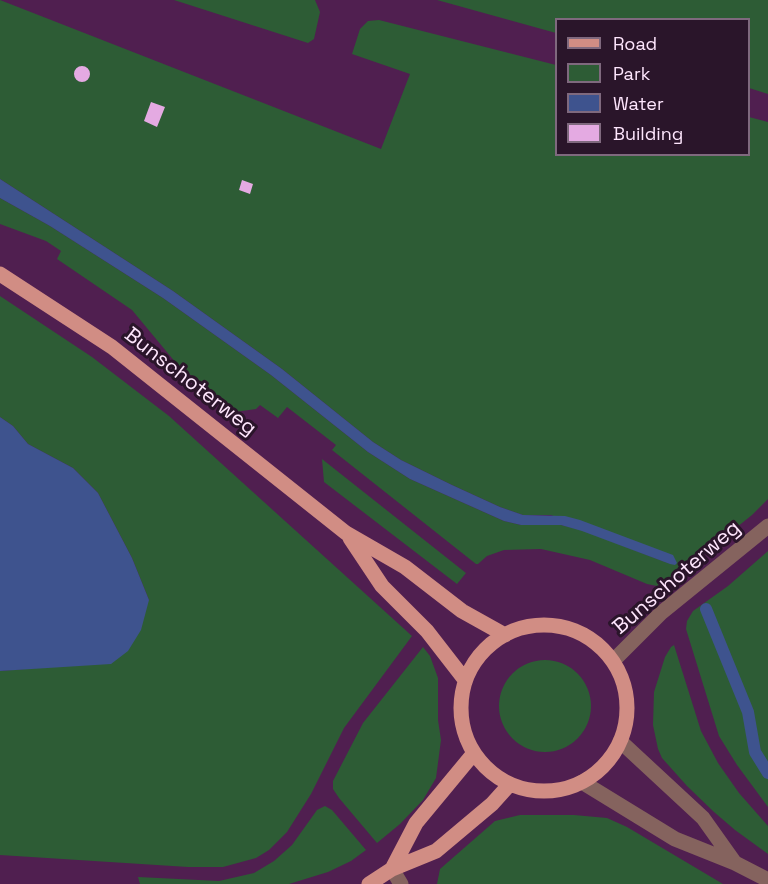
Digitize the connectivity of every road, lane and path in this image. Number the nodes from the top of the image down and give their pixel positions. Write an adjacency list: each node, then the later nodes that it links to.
1 (0, 274): 3 (main road, Bunschoterweg)
2 (768, 526): 5 (street, Bunschoterweg)
3 (346, 533): 4 (main road, Bunschoterweg); 6 (main road, Bunschoterweg)
4 (505, 635): 5 (main road); 6 (main road)
5 (613, 661): 7 (main road)
6 (465, 680): 8 (main road)
7 (620, 741): 9 (main road); 11 (street)
8 (474, 753): 10 (main road); 12 (main road)
9 (582, 782): 10 (main road); 11 (street)
10 (510, 784): 12 (main road)
11 (735, 863): 13 (street)
12 (392, 869): 14 (main road); 15 (street)
13 (768, 880)
14 (369, 884)
15 (400, 884)

